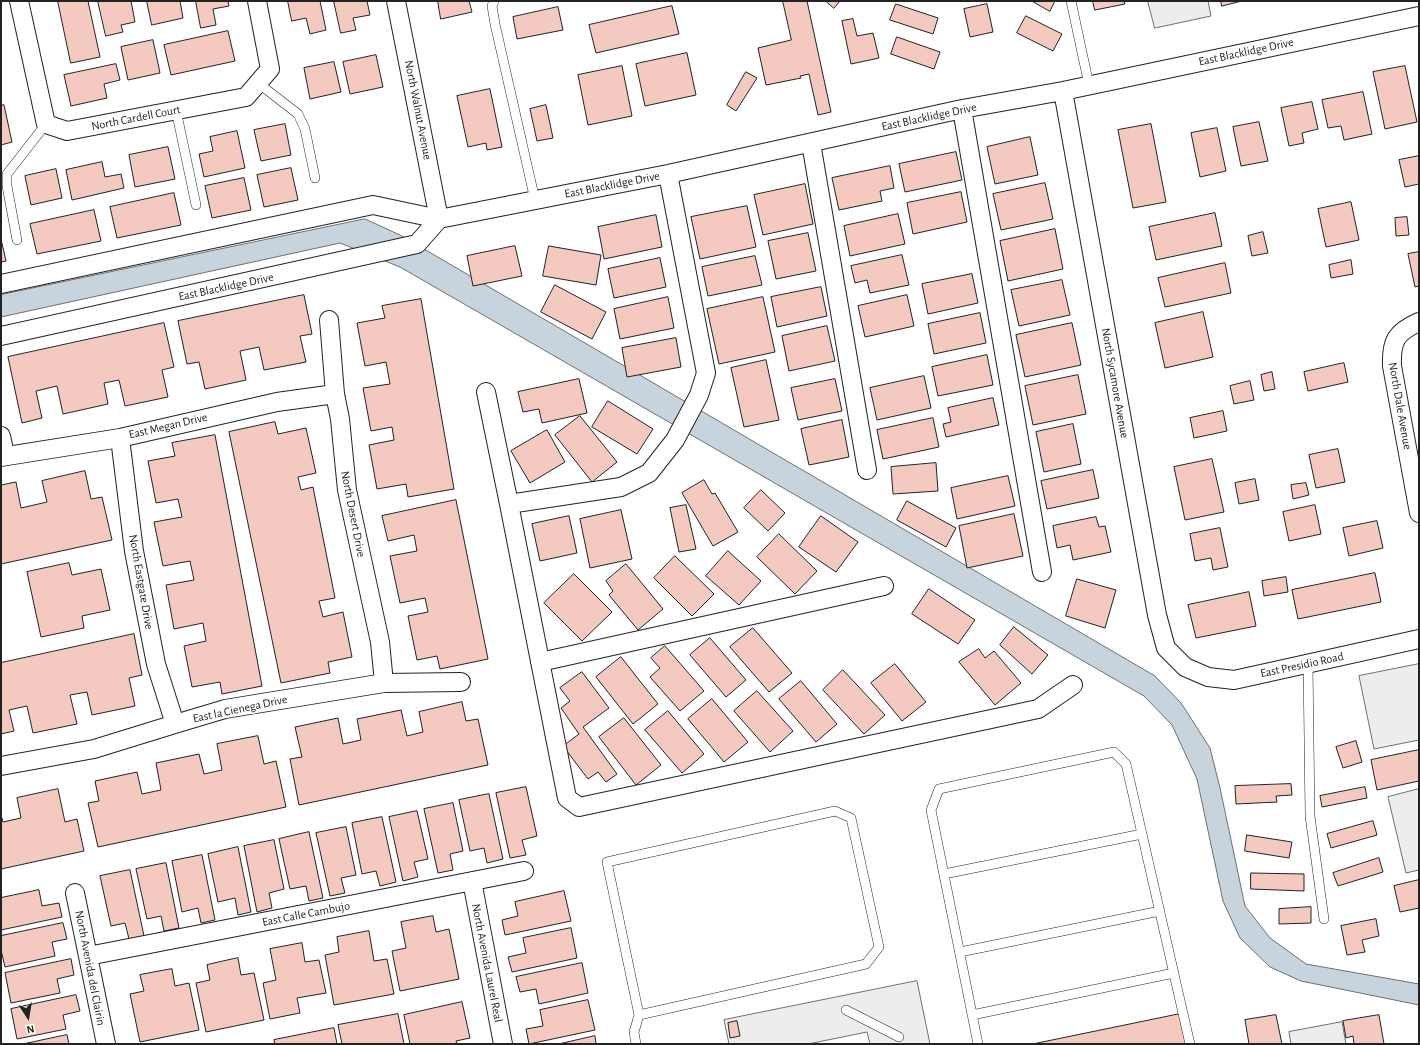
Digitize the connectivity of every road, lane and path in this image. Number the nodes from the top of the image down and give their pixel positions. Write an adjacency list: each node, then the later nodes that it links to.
1 (19, 1): 12 (street)
2 (257, 1): 7 (street, North Cardell Court)
3 (396, 1): 18 (street, North Walnut Avenue)
4 (494, 1): 16 (lane)
5 (1071, 1): 8 (lane)
6 (1419, 16): 8 (street, East Blacklidge Drive)
7 (258, 83): 11 (street, North Cardell Court); 15 (lane)
8 (1089, 85): 9 (street, East Blacklidge Drive)
9 (1063, 91): 10 (street, East Blacklidge Drive); 37 (street, North Sycamore Avenue)
10 (962, 109): 13 (street, East Blacklidge Drive); 32 (street)
11 (176, 110): 12 (street, North Cardell Court); 17 (lane)
12 (46, 124): 19 (lane)
13 (811, 144): 14 (street, East Blacklidge Drive); 29 (street)
14 (668, 174): 16 (street, East Blacklidge Drive); 30 (street)
15 (315, 178)
16 (535, 200): 18 (street, East Blacklidge Drive)
17 (196, 205)
18 (439, 219): 20 (street, East Blacklidge Drive); 23 (street, East Blacklidge Drive)
19 (17, 240)
20 (1, 284)
21 (329, 320): 25 (street, North Desert Drive)
22 (1413, 325): 31 (street, North Dale Avenue)
23 (1, 336)
24 (486, 392): 30 (street)
25 (335, 394): 27 (street, East Megan Drive); 39 (street, North Desert Drive)
26 (1, 436): 28 (street)
27 (120, 438): 28 (street, East Megan Drive); 41 (street, North Eastgate Drive)
28 (3, 456)
29 (867, 470)
30 (509, 504): 35 (street)
31 (1419, 513)
32 (1042, 572)
33 (884, 586): 35 (street)
34 (1419, 639): 36 (street, East Presidio Road)
35 (540, 662): 40 (street)
36 (1308, 664): 37 (street, East Presidio Road); 49 (lane)
37 (1185, 666)
38 (461, 682): 39 (street, East la Cienega Drive)
39 (384, 683): 41 (street, East la Cienega Drive)
40 (1073, 685)
41 (175, 724): 42 (street, East la Cienega Drive)
42 (1, 766)
43 (1142, 834): 45 (lane); 45 (lane); 48 (lane)
44 (524, 871): 46 (street, East Calle Cambujo)
45 (944, 874): 50 (lane)
46 (472, 881): 51 (street, East Calle Cambujo); 58 (street, North Avenida Laurel Real)
47 (75, 893): 51 (street, North Avenida del Clairin)
48 (1160, 911): 50 (lane); 52 (lane)
49 (1324, 919)
50 (960, 952): 55 (lane)
51 (88, 956): 57 (street, North Avenida del Clairin)
52 (1174, 973): 55 (lane); 61 (lane)
53 (846, 1010): 56 (lane)
54 (640, 1015): 54 (lane); 59 (lane)
55 (972, 1015): 60 (lane)
56 (900, 1037)
57 (106, 1044)
58 (503, 1044)
59 (636, 1044)
60 (978, 1044)
61 (1190, 1044)

